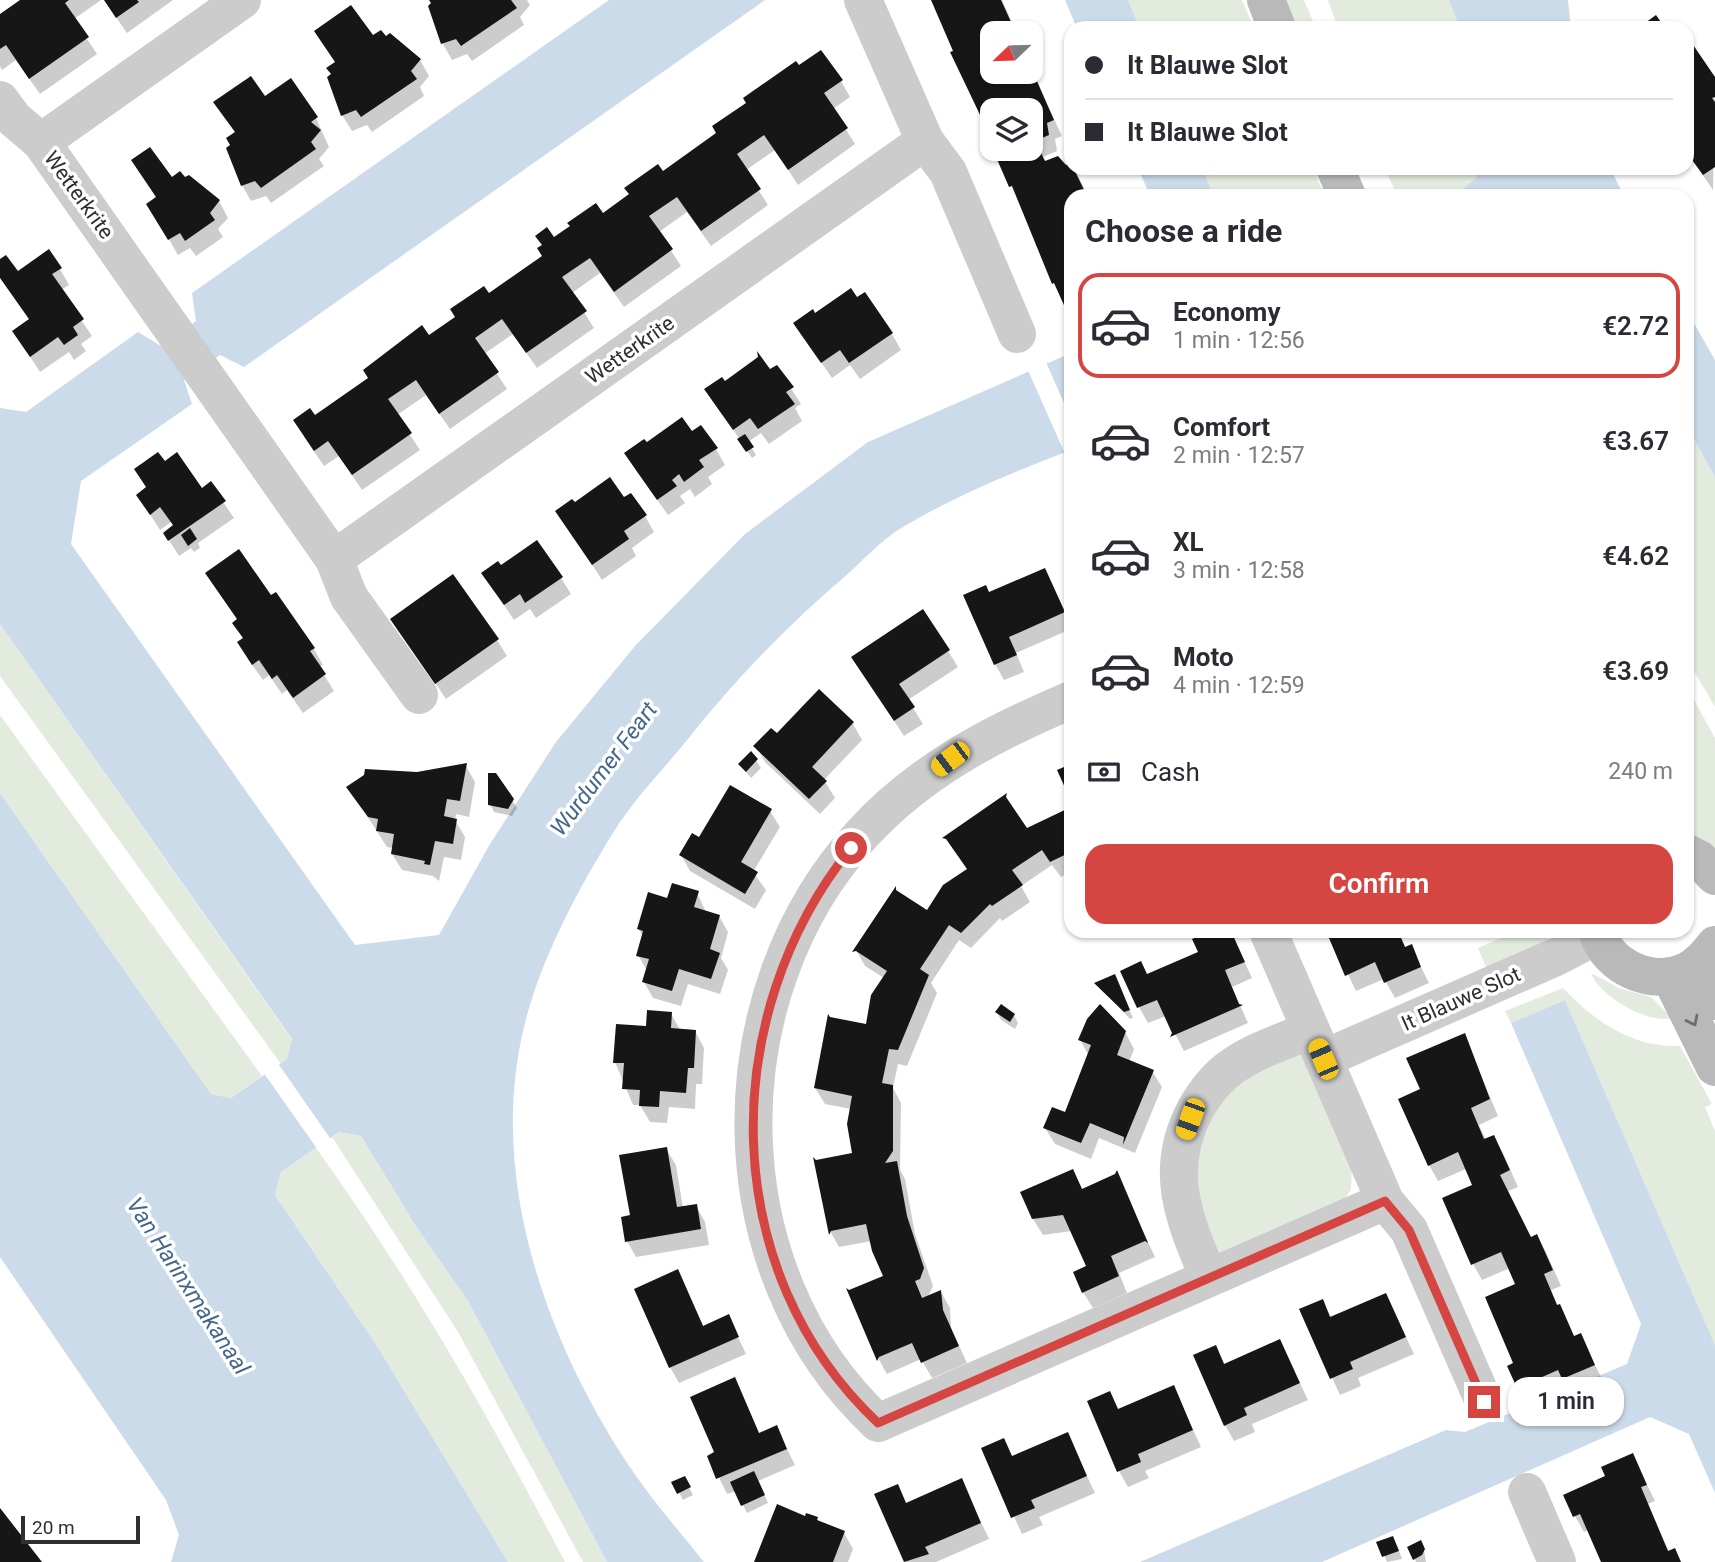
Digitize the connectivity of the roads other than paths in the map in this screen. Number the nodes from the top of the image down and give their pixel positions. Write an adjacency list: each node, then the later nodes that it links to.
1 (242, 0): 5 (street, Wetterkrite)
2 (863, 0): 4 (street)
3 (0, 100): 5 (street, Wetterkrite)
4 (925, 141): 6 (street); 7 (street, Wetterkrite)
5 (41, 142): 7 (street, Wetterkrite)
6 (1017, 334)
7 (334, 559): 8 (street, Wetterkrite)
8 (419, 695)
9 (1064, 703): 20 (street)
10 (1694, 856): 11 (street)
11 (1715, 876)
12 (1271, 938): 17 (street)
13 (1589, 938): 17 (street, It Blauwe Slot)
14 (1600, 938): 15 (street)
15 (1695, 961): 16 (street); 18 (street, one-way to 18)
16 (1715, 1001)
17 (1317, 1044): 19 (street); 20 (street, It Blauwe Slot)
18 (1715, 1067)
19 (1385, 1201): 20 (street); 21 (street)
20 (1209, 1278)
21 (1484, 1402)
22 (1527, 1492): 23 (street)
23 (1557, 1562)

